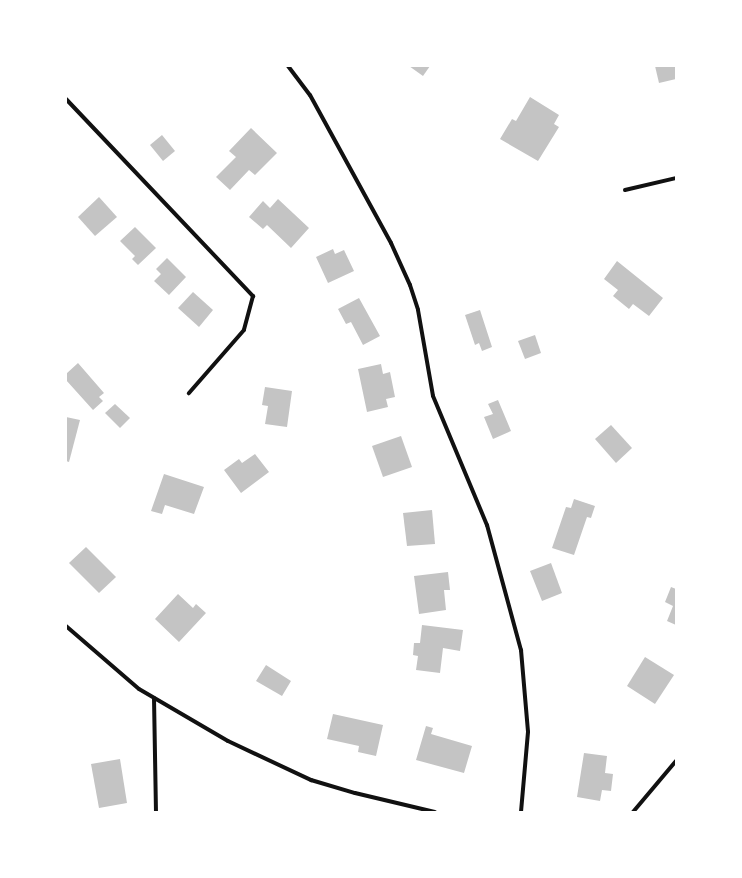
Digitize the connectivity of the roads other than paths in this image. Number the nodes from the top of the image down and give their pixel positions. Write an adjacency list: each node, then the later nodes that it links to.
1 (288, 66): 12 (street)
2 (66, 99): 5 (street)
3 (676, 178): 4 (street)
4 (625, 190)
5 (189, 393)
6 (66, 626): 7 (street)
7 (154, 698): 9 (street); 10 (street)
8 (676, 761): 13 (street)
9 (416, 810): 11 (street)
10 (156, 812)
11 (435, 812)
12 (521, 812)
13 (633, 812)

